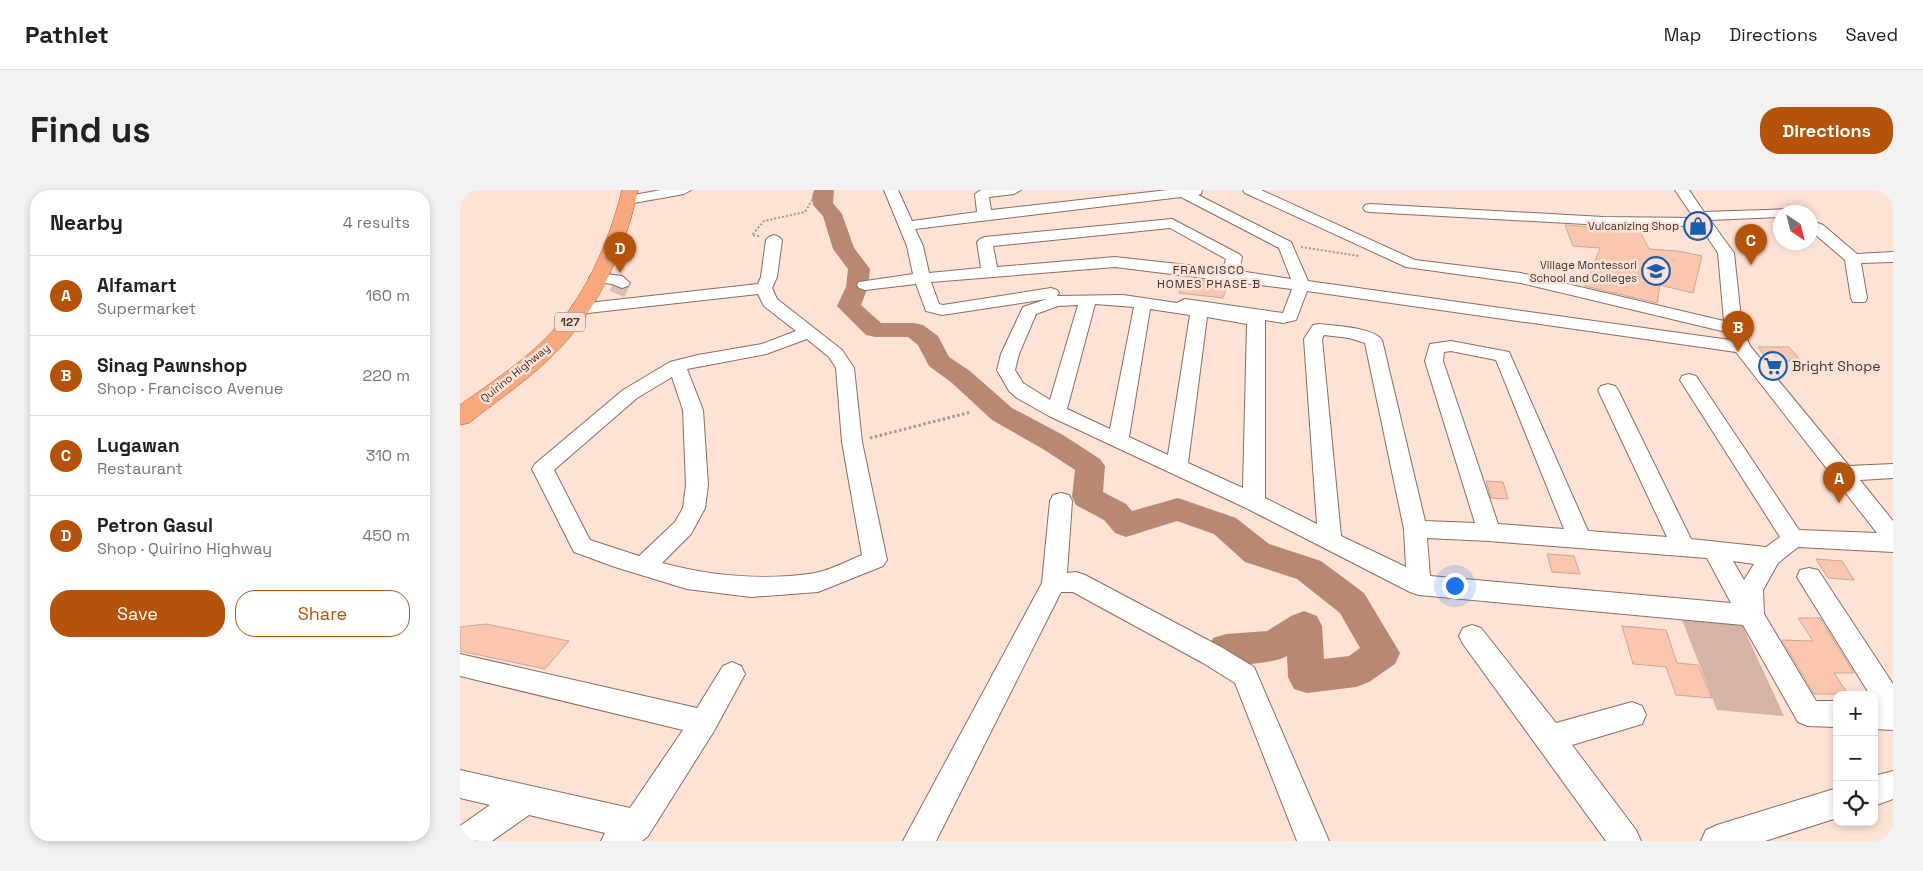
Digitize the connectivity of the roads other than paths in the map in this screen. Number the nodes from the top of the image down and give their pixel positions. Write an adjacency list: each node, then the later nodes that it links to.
1 (678, 190): 8 (street)
2 (891, 190): 13 (street)
3 (1014, 190): 11 (street)
4 (1204, 190): 7 (street)
5 (1250, 190): 31 (street)
6 (1682, 190): 12 (street)
7 (1182, 192): 11 (street); 23 (street)
8 (629, 195): 20 (main road, Quirino Highway / 127)
9 (1370, 208): 12 (street)
10 (1773, 213): 12 (street)
11 (985, 215): 13 (street)
12 (1702, 219): 31 (street)
13 (908, 226): 21 (street)
14 (1818, 228): 17 (street)
15 (774, 240): 24 (street)
16 (1893, 257): 17 (street)
17 (1853, 259): 26 (street)
18 (990, 272): 19 (street); 19 (street); 21 (street)
19 (1230, 276): 23 (street)
20 (597, 278): 25 (street); 29 (main road, Quirino Highway / 127)
21 (922, 278): 22 (street); 23 (street)
22 (865, 285)
23 (1301, 285): 33 (street)
24 (764, 288): 25 (street); 32 (street)
25 (616, 294): 29 (street)
26 (1859, 298)
27 (1088, 300): 28 (street); 37 (street); 37 (street)
28 (1143, 303): 30 (street); 39 (street)
29 (579, 308): 38 (main road, Quirino Highway / 127)
30 (1199, 311): 40 (street); 44 (street)
31 (1733, 328): 33 (street)
32 (810, 332): 34 (street); 55 (street)
33 (1742, 347): 42 (street)
34 (677, 366): 55 (street); 55 (street)
35 (1689, 380): 49 (street)
36 (1608, 390): 52 (street)
37 (1056, 412): 39 (street)
38 (460, 417)
39 (1118, 441): 40 (street)
40 (1177, 468): 44 (street)
41 (1893, 471): 42 (street)
42 (1845, 474): 48 (street)
43 (1061, 501): 57 (street)
44 (1254, 502): 50 (street)
45 (1415, 529): 46 (street); 50 (street); 58 (street)
46 (1489, 532): 47 (street); 47 (street)
47 (1579, 538): 52 (street)
48 (1893, 538)
49 (1793, 539): 51 (street); 54 (street)
50 (1330, 540): 58 (street)
51 (1893, 543)
52 (1683, 547): 53 (street)
53 (1714, 550): 54 (street); 59 (street)
54 (1770, 557): 59 (street)
55 (643, 566)
56 (1809, 577): 63 (street)
57 (1054, 583): 77 (street); 78 (street)
58 (1418, 584): 59 (street)
59 (1751, 615): 64 (street)
60 (1472, 636): 69 (street)
61 (460, 665): 68 (street)
62 (732, 674): 68 (street)
63 (1893, 707)
64 (1833, 714)
65 (1632, 715): 69 (street)
66 (1878, 716): 67 (street)
67 (1893, 717)
68 (704, 722): 75 (street)
69 (1550, 738): 79 (street)
70 (460, 784): 73 (street)
71 (1893, 785): 72 (street)
72 (1878, 790)
73 (524, 800): 75 (street); 76 (street)
74 (1833, 804): 80 (street)
75 (627, 833)
76 (465, 841)
77 (919, 841)
78 (1313, 841)
79 (1625, 841)
80 (1717, 841)

